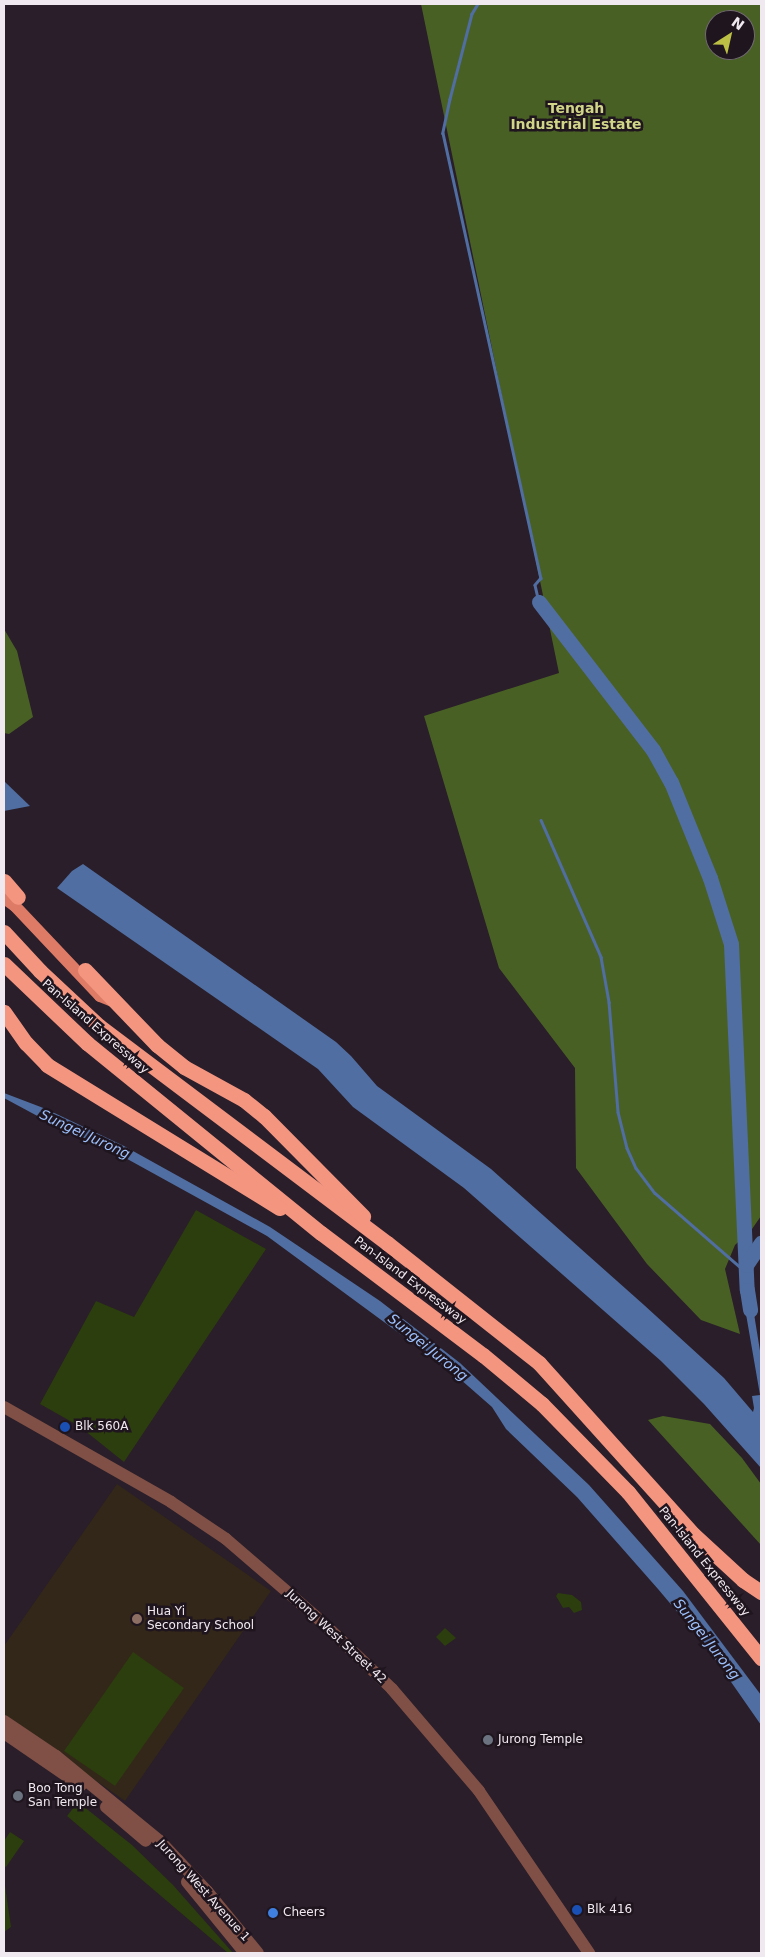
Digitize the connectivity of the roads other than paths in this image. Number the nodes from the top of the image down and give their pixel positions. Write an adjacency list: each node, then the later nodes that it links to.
1 (4, 881): 3 (highway)
2 (4, 886): 3 (main road)
3 (11, 897): 6 (main road); 7 (main road)
4 (4, 932): 10 (highway, Pan-Island Expressway)
5 (4, 964): 9 (highway, Pan-Island Expressway)
6 (85, 970): 7 (highway)
7 (115, 1002): 10 (highway)
8 (4, 1012): 9 (highway)
9 (322, 1233): 13 (highway, Pan-Island Expressway)
10 (387, 1243): 12 (highway, Pan-Island Expressway)
11 (4, 1407): 18 (street, Jurong West Street 42)
12 (761, 1592)
13 (761, 1658)
14 (4, 1721): 17 (street, Jurong West Avenue 1)
15 (4, 1733): 16 (street, Jurong West Avenue 1)
16 (245, 1953)
17 (258, 1953)
18 (589, 1953)

